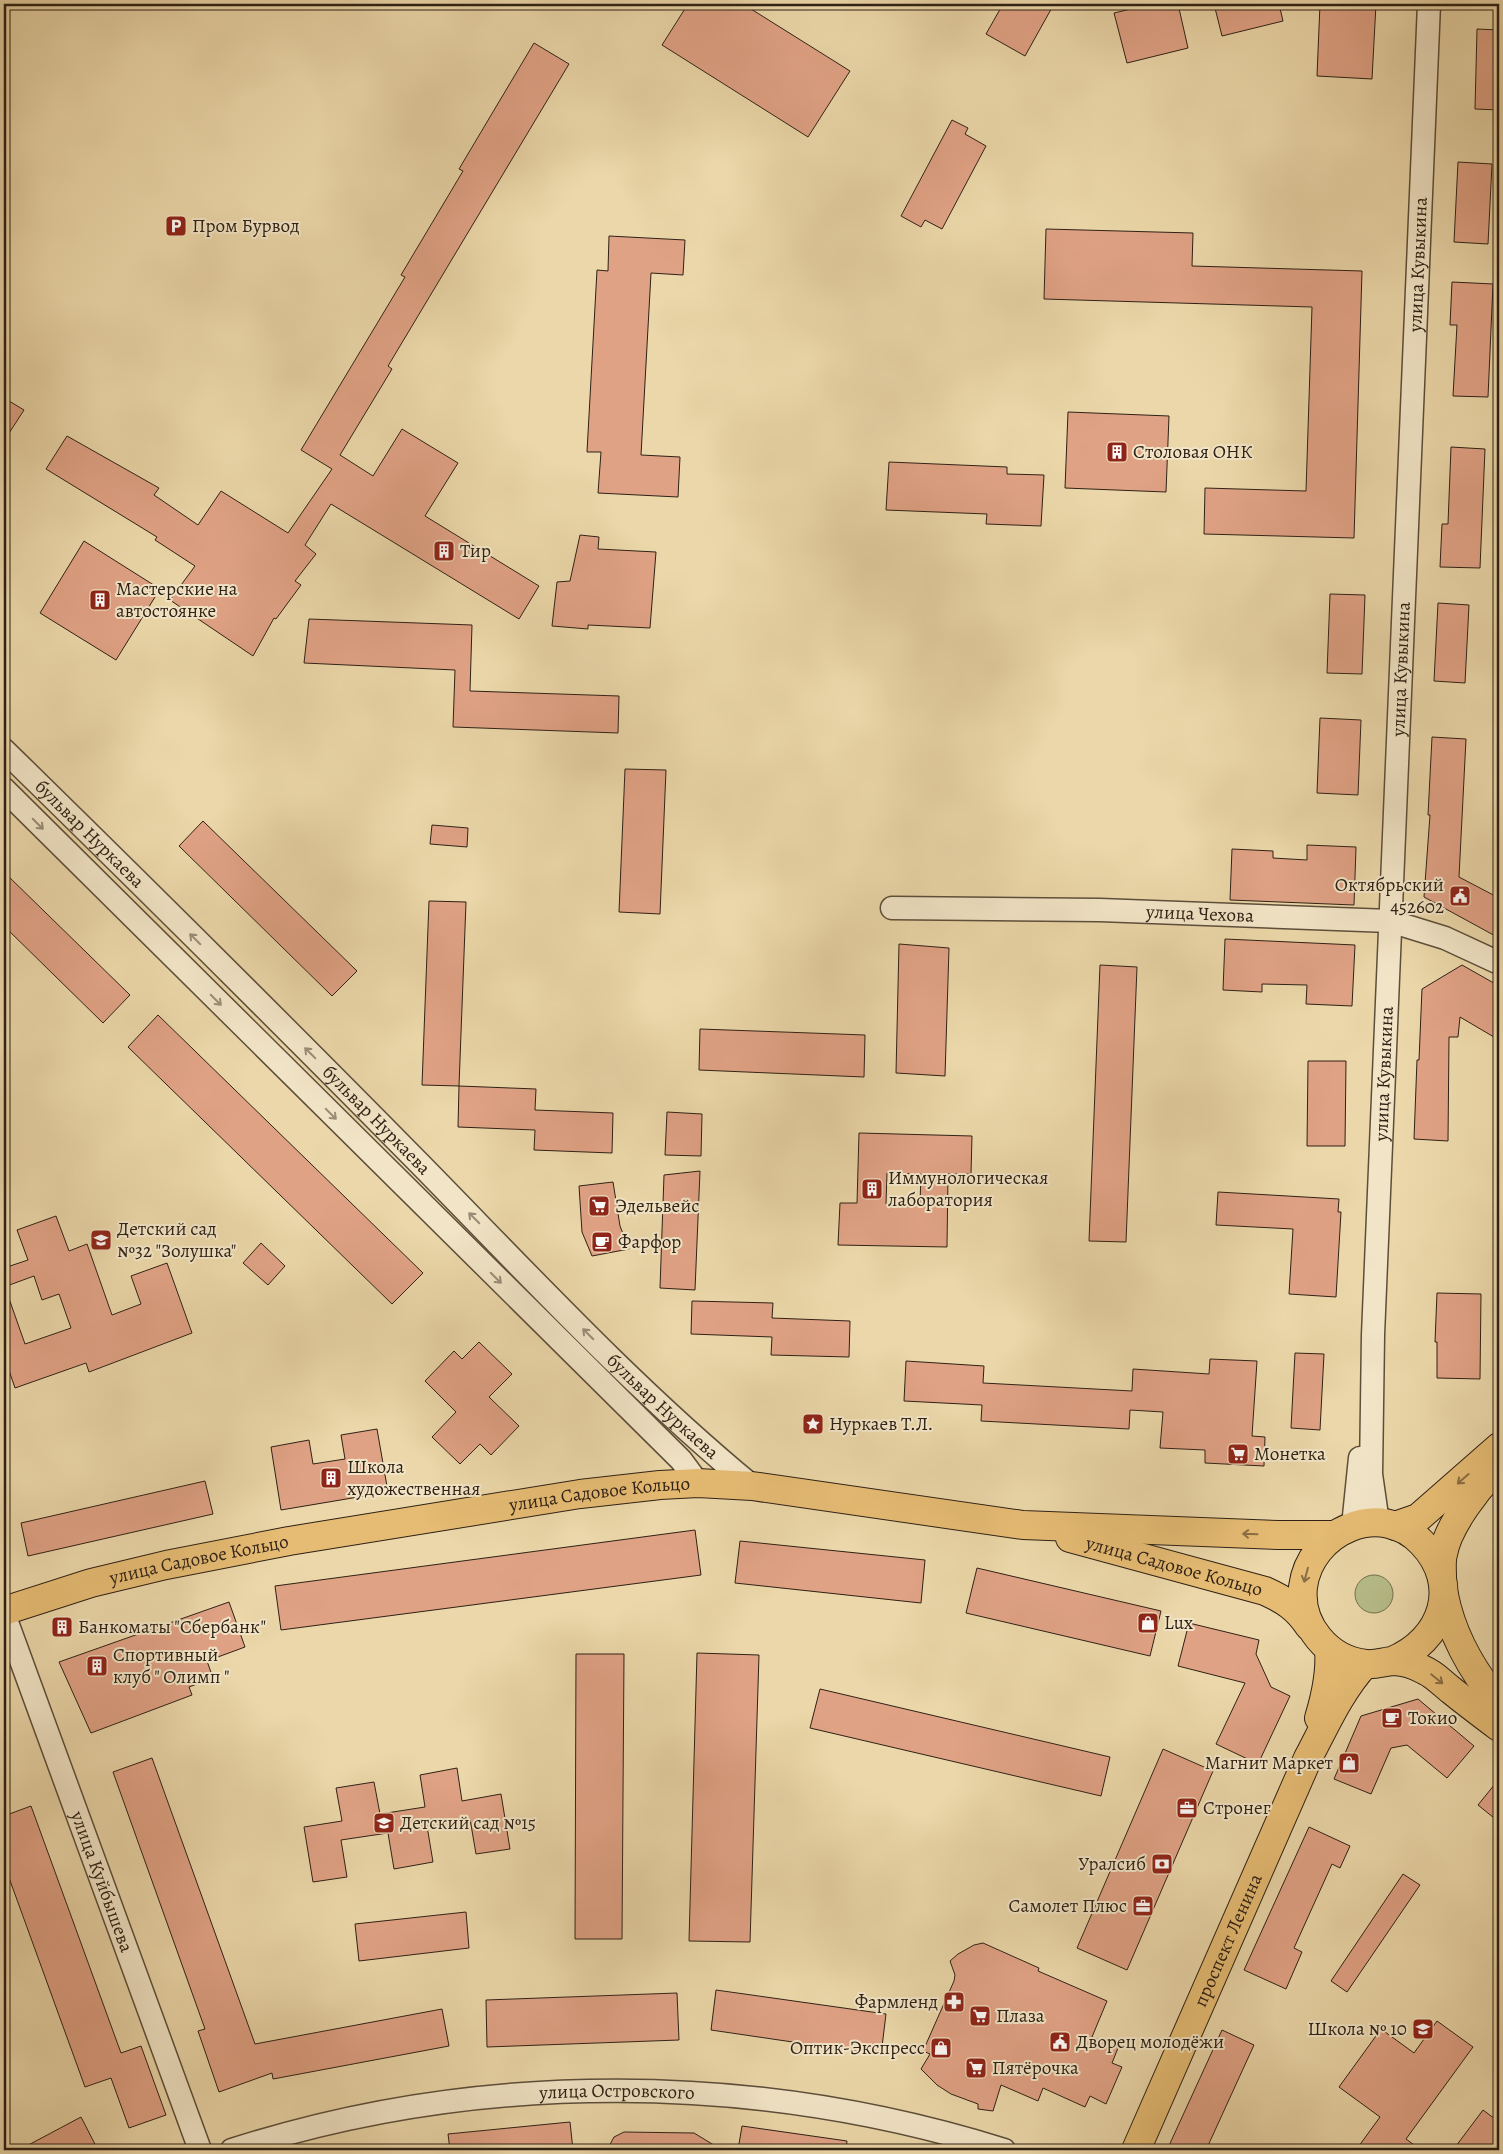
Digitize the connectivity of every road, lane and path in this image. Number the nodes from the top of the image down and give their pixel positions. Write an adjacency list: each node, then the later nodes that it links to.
1 (1429, 4): 5 (street, улица Кувыкина)
2 (4, 750): 10 (street, бульвар Нуркаева, one-way to 2)
3 (4, 789): 9 (street, бульвар Нуркаева, one-way to 9)
4 (892, 908): 5 (street, улица Чехова)
5 (1390, 921): 6 (street, улица Чехова); 12 (street, улица Кувыкина)
6 (1499, 963)
7 (1499, 1447): 12 (main road, one-way to 12)
8 (1499, 1466): 13 (main road)
9 (698, 1483): 10 (main road, улица Садовое Кольцо); 14 (main road, улица Садовое Кольцо)
10 (752, 1486): 11 (main road, улица Садовое Кольцо)
11 (1023, 1525): 12 (main road, улица Садовое Кольцо, one-way to 11); 15 (main road, улица Садовое Кольцо)
12 (1365, 1527): 13 (main road); 15 (main road, one-way to 15)
13 (1443, 1585): 17 (main road); 19 (main road)
14 (4, 1612): 22 (street, улица Куйбышева)
15 (1311, 1628): 16 (main road)
16 (1329, 1649): 18 (main road); 21 (main road, проспект Ленина)
17 (1392, 1661): 18 (main road); 20 (main road, one-way to 20)
18 (1366, 1664): 21 (main road, проспект Ленина)
19 (1499, 1703)
20 (1499, 1728)
21 (1308, 1758): 25 (main road, проспект Ленина)
22 (200, 2150)
23 (232, 2150): 24 (street, улица Островского)
24 (1004, 2150)
25 (1136, 2150)

